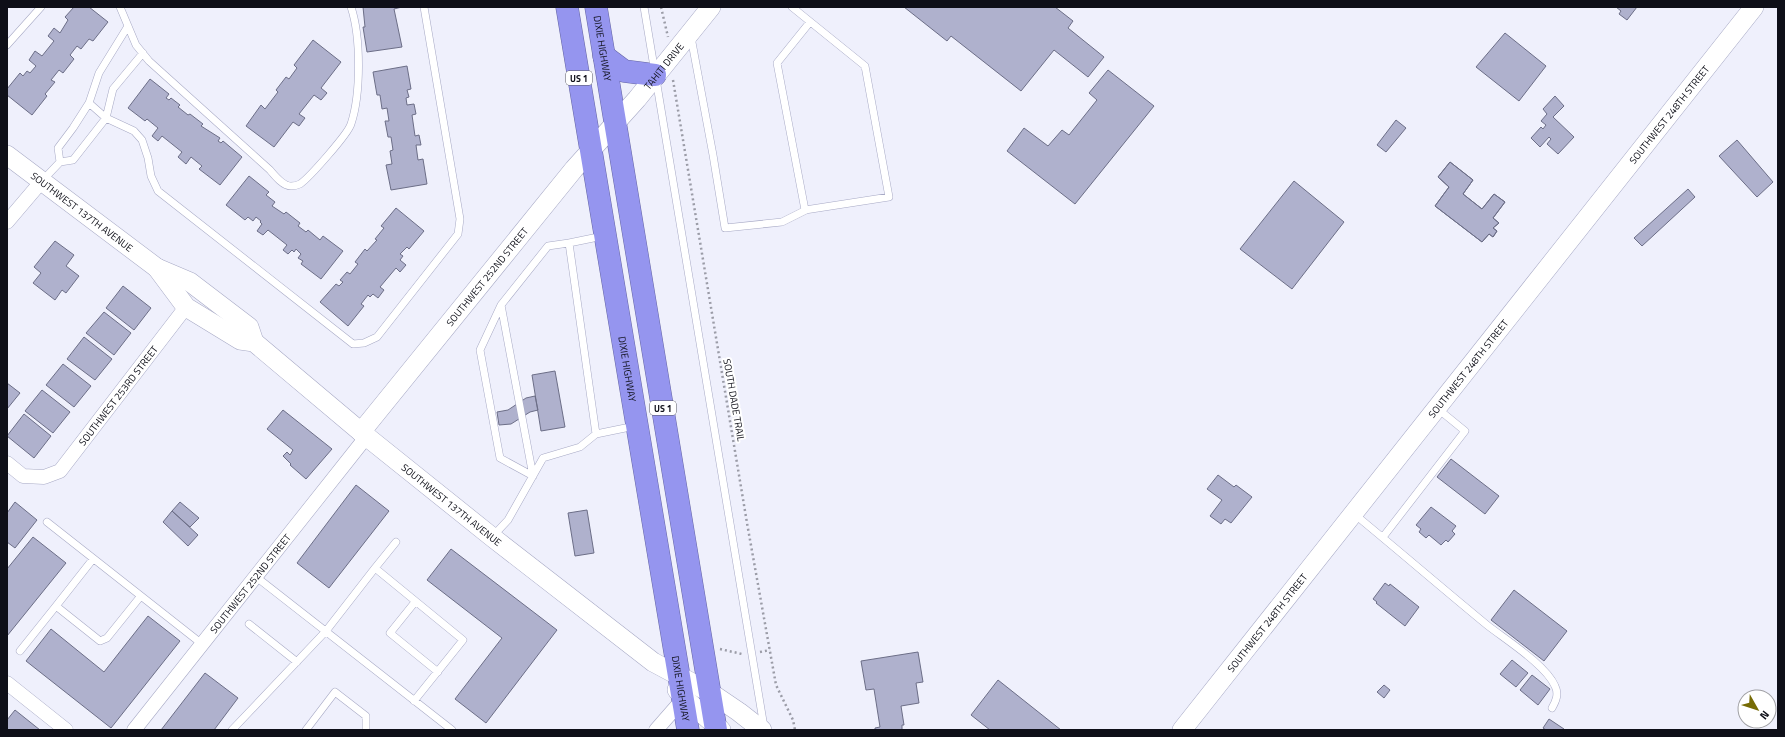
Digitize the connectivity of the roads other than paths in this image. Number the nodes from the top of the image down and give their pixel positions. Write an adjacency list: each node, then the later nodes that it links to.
1 (41, 7): 14 (lane)
2 (120, 7): 12 (lane)
3 (351, 7): 15 (lane)
4 (424, 7): 19 (lane)
5 (567, 7): 21 (highway, DIXIE HIGHWAY / US 1)
6 (596, 7): 16 (highway, DIXIE HIGHWAY / US 1)
7 (644, 7): 17 (lane)
8 (711, 7): 13 (street, TAHITI DRIVE)
9 (792, 7): 11 (lane)
10 (1754, 7): 33 (street, SOUTHWEST 248TH STREET)
11 (810, 22): 25 (lane); 25 (lane)
12 (128, 26): 15 (lane); 18 (lane)
13 (690, 33): 17 (street, TAHITI DRIVE); 25 (lane)
14 (7, 45)
15 (143, 53): 19 (lane)
16 (604, 56): 17 (highway); 20 (highway, DIXIE HIGHWAY / US 1)
17 (664, 75): 20 (street, TAHITI DRIVE); 73 (lane)
18 (89, 103): 19 (lane); 23 (lane)
19 (106, 118): 23 (lane)
20 (615, 123): 21 (street, SOUTHWEST 252ND STREET); 47 (highway, DIXIE HIGHWAY / US 1)
21 (591, 149): 27 (highway, DIXIE HIGHWAY / US 1); 35 (street, SOUTHWEST 252ND STREET)
22 (7, 155): 24 (street, SOUTHWEST 137TH AVENUE)
23 (60, 162): 24 (lane)
24 (42, 182): 26 (street); 29 (street, SOUTHWEST 137TH AVENUE)
25 (806, 210)
26 (7, 222)
27 (605, 236): 28 (lane); 34 (highway, DIXIE HIGHWAY / US 1)
28 (569, 243): 30 (lane); 36 (lane)
29 (157, 268): 31 (street, SOUTHWEST 137TH AVENUE); 32 (street, SOUTHWEST 137TH AVENUE)
30 (501, 305): 38 (lane); 38 (lane)
31 (186, 307): 32 (street, SOUTHWEST 137TH AVENUE); 37 (street, SOUTHWEST 253RD STREET)
32 (254, 342): 35 (street, SOUTHWEST 137TH AVENUE)
33 (1436, 408): 39 (street, SOUTHWEST 248TH STREET); 42 (lane)
34 (637, 425): 36 (lane); 47 (highway); 58 (highway, DIXIE HIGHWAY / US 1)
35 (364, 434): 41 (street, SOUTHWEST 137TH AVENUE); 46 (street, SOUTHWEST 252ND STREET)
36 (596, 434): 38 (lane)
37 (7, 463)
38 (533, 476): 41 (lane)
39 (1353, 513): 42 (lane); 74 (street, SOUTHWEST 248TH STREET)
40 (48, 522): 44 (lane)
41 (492, 537): 56 (street, SOUTHWEST 137TH AVENUE)
42 (1383, 537): 63 (lane)
43 (396, 542): 45 (lane)
44 (93, 559): 48 (lane); 50 (lane)
45 (375, 568): 49 (lane); 52 (lane)
46 (255, 576): 52 (lane); 53 (street, SOUTHWEST 252ND STREET)
47 (695, 594): 60 (highway, DIXIE HIGHWAY / US 1)
48 (140, 597): 50 (lane); 53 (lane)
49 (415, 602): 57 (lane); 57 (lane)
50 (56, 606): 54 (lane)
51 (249, 624): 55 (lane)
52 (326, 631): 55 (lane); 62 (lane)
53 (202, 644): 66 (street, SOUTHWEST 252ND STREET)
54 (20, 651)
55 (297, 662): 67 (lane)
56 (653, 662): 58 (street, SOUTHWEST 137TH AVENUE); 61 (street, SOUTHWEST 137TH AVENUE)
57 (438, 672): 62 (lane)
58 (678, 674): 60 (street, SOUTHWEST 137TH AVENUE); 61 (highway, DIXIE HIGHWAY / US 1)
59 (8, 685): 65 (street)
60 (710, 693): 64 (highway, DIXIE HIGHWAY / US 1); 73 (street, SOUTHWEST 137TH AVENUE)
61 (684, 698): 64 (street, SOUTHWEST 137TH AVENUE); 71 (street); 72 (highway, DIXIE HIGHWAY / US 1)
62 (414, 701): 70 (lane)
63 (1552, 708)
64 (718, 729)
65 (66, 730)
66 (134, 730)
67 (232, 730)
68 (306, 730): 69 (lane)
69 (366, 730)
70 (452, 730)
71 (656, 730)
72 (688, 730)
73 (764, 730)
74 (1182, 730)

